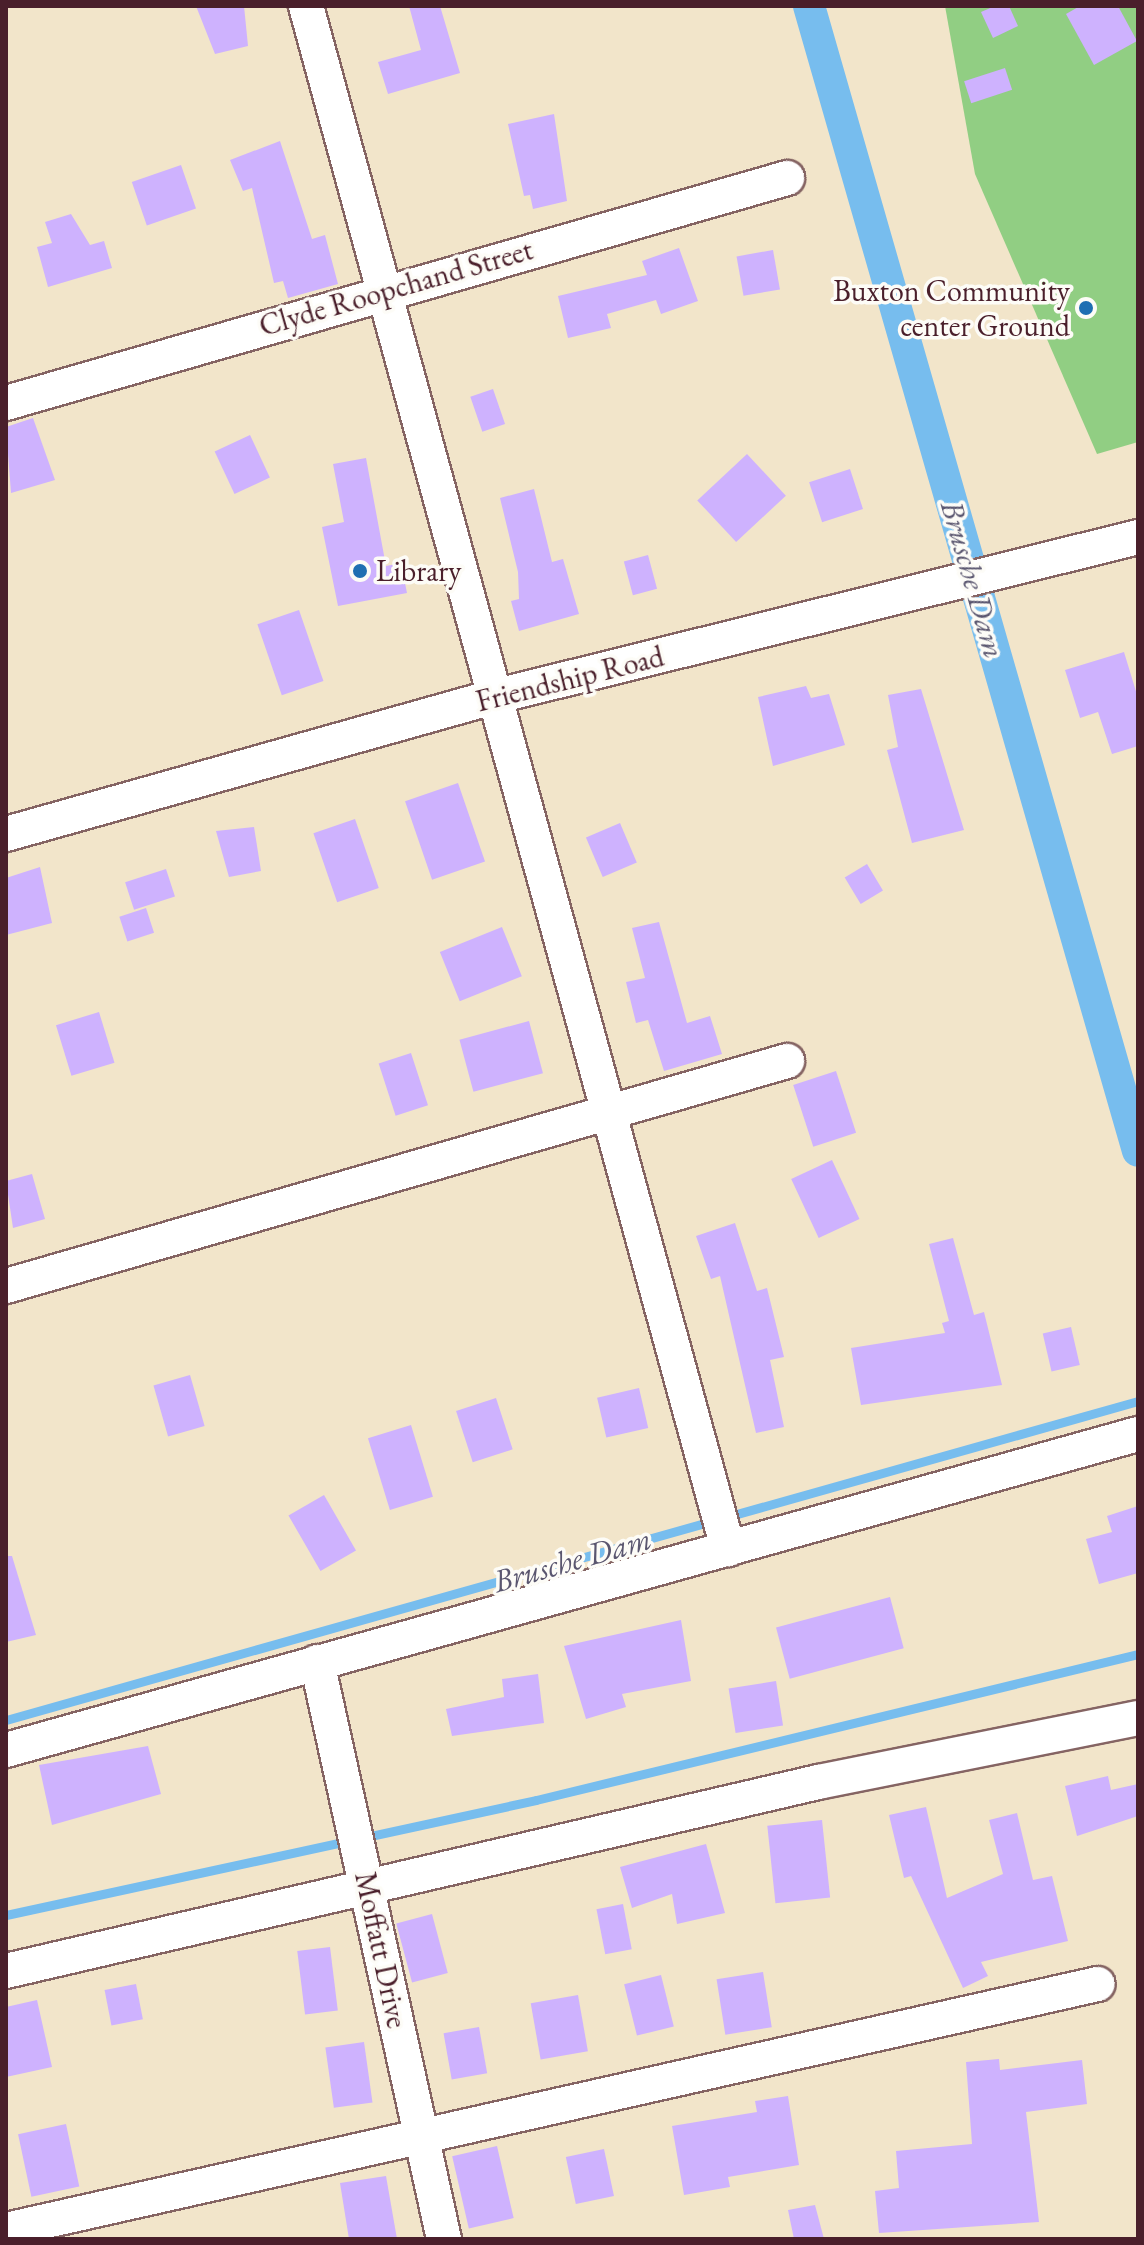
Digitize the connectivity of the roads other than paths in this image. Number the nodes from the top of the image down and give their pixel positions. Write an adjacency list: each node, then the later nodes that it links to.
1 (306, 6): 3 (street)
2 (787, 178): 3 (street, Clyde Roopchand Street)
3 (383, 290): 4 (street, Clyde Roopchand Street); 6 (street)
4 (6, 403)
5 (1138, 537): 6 (street, Friendship Road)
6 (493, 697): 7 (street, Friendship Road); 9 (street)
7 (6, 834)
8 (787, 1061): 9 (street)
9 (611, 1116): 10 (street); 12 (street)
10 (6, 1286)
11 (1138, 1434): 12 (street)
12 (723, 1528): 13 (street)
13 (317, 1662): 15 (street); 16 (street, Moffatt Drive)
14 (1138, 1718): 16 (street)
15 (6, 1750)
16 (365, 1880): 17 (street); 19 (street, Moffatt Drive)
17 (6, 1971)
18 (1098, 1984): 19 (street)
19 (424, 2139): 20 (street); 21 (street, Moffatt Drive)
20 (6, 2230)
21 (444, 2239)

